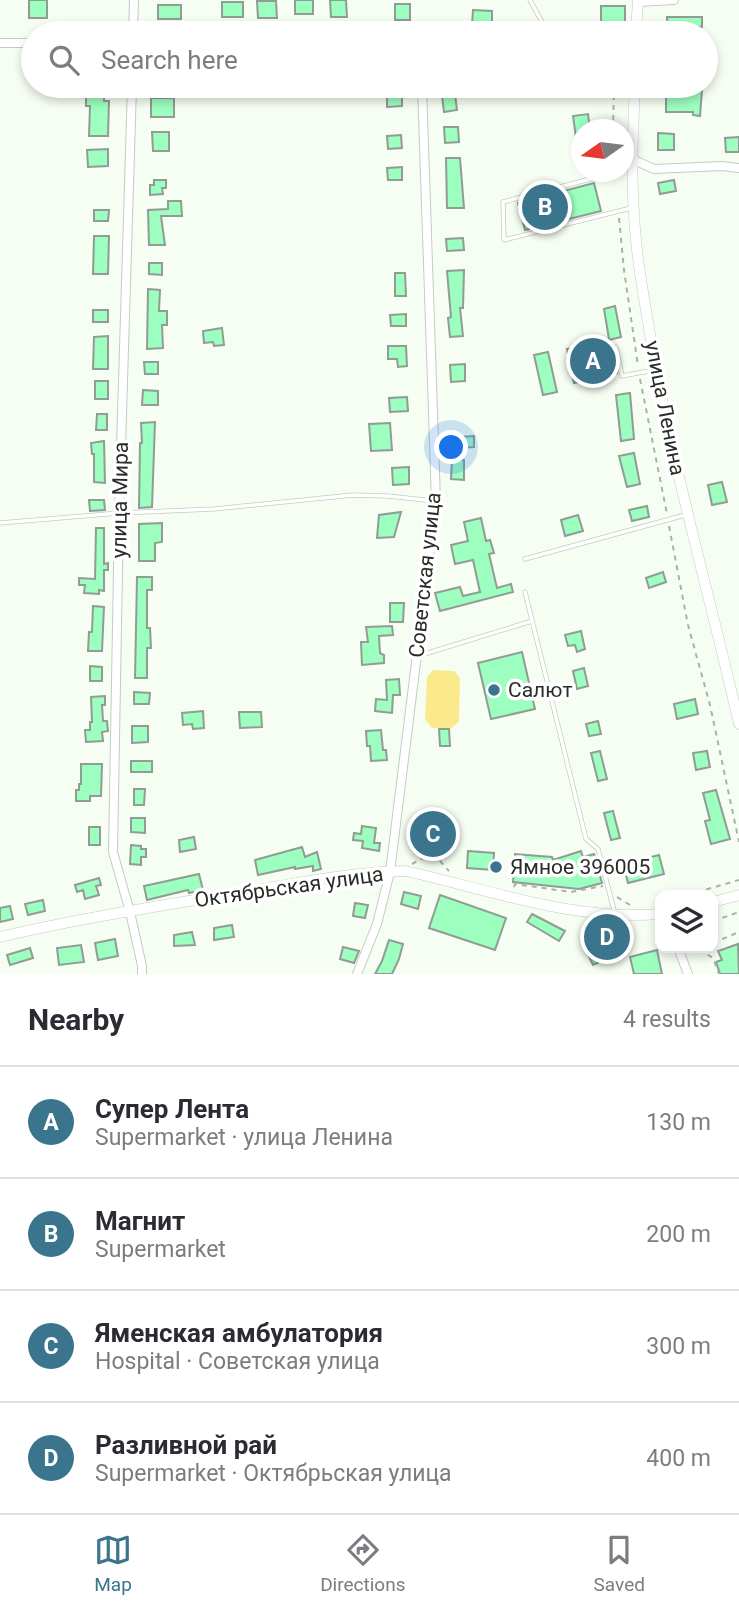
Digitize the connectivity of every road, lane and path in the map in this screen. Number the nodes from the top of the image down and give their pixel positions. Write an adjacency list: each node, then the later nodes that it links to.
1 (134, 0): 5 (street)
2 (530, 0): 6 (lane)
3 (674, 0): 4 (street)
4 (638, 1): 7 (street)
5 (134, 21)
6 (541, 21)
7 (637, 21)
8 (0, 43): 9 (street)
9 (21, 43)
10 (132, 98): 26 (street, улица Мира)
11 (422, 98): 25 (street, Советская улица)
12 (614, 98): 14 (path)
13 (634, 98): 15 (street, улица Ленина)
14 (613, 119)
15 (632, 119)
16 (634, 166): 17 (street)
17 (739, 168)
18 (579, 182): 20 (lane)
19 (631, 182): 20 (street, улица Ленина)
20 (634, 208): 23 (street, улица Ленина)
21 (619, 218): 24 (path)
22 (616, 346): 24 (lane)
23 (656, 370): 24 (lane); 27 (street, улица Ленина)
24 (639, 372): 28 (path)
25 (436, 501): 26 (lane); 33 (street, Советская улица)
26 (119, 513): 29 (lane); 43 (street, улица Мира)
27 (687, 514): 28 (lane); 34 (street, улица Ленина)
28 (668, 519): 30 (lane); 35 (path)
29 (0, 523)
30 (525, 559)
31 (525, 592): 32 (lane)
32 (532, 621): 33 (lane); 38 (lane)
33 (416, 657): 36 (street, Советская улица)
34 (739, 724)
35 (739, 842)
36 (390, 872): 43 (street, Октябрьская улица); 46 (street, Октябрьская улица); 54 (street, Советская улица)
37 (739, 880): 39 (path)
38 (605, 885): 42 (path); 46 (lane)
39 (704, 890)
40 (739, 895): 41 (street)
41 (718, 901)
42 (636, 909)
43 (130, 912): 49 (street, Октябрьская улица); 53 (street, улица Мира)
44 (739, 912): 47 (path)
45 (655, 914): 46 (street, Октябрьская улица)
46 (615, 915)
47 (718, 919)
48 (739, 932): 50 (path)
49 (0, 937)
50 (718, 941)
51 (680, 953): 55 (street)
52 (705, 953): 56 (path)
53 (142, 974)
54 (357, 974)
55 (688, 974)
56 (719, 974)

